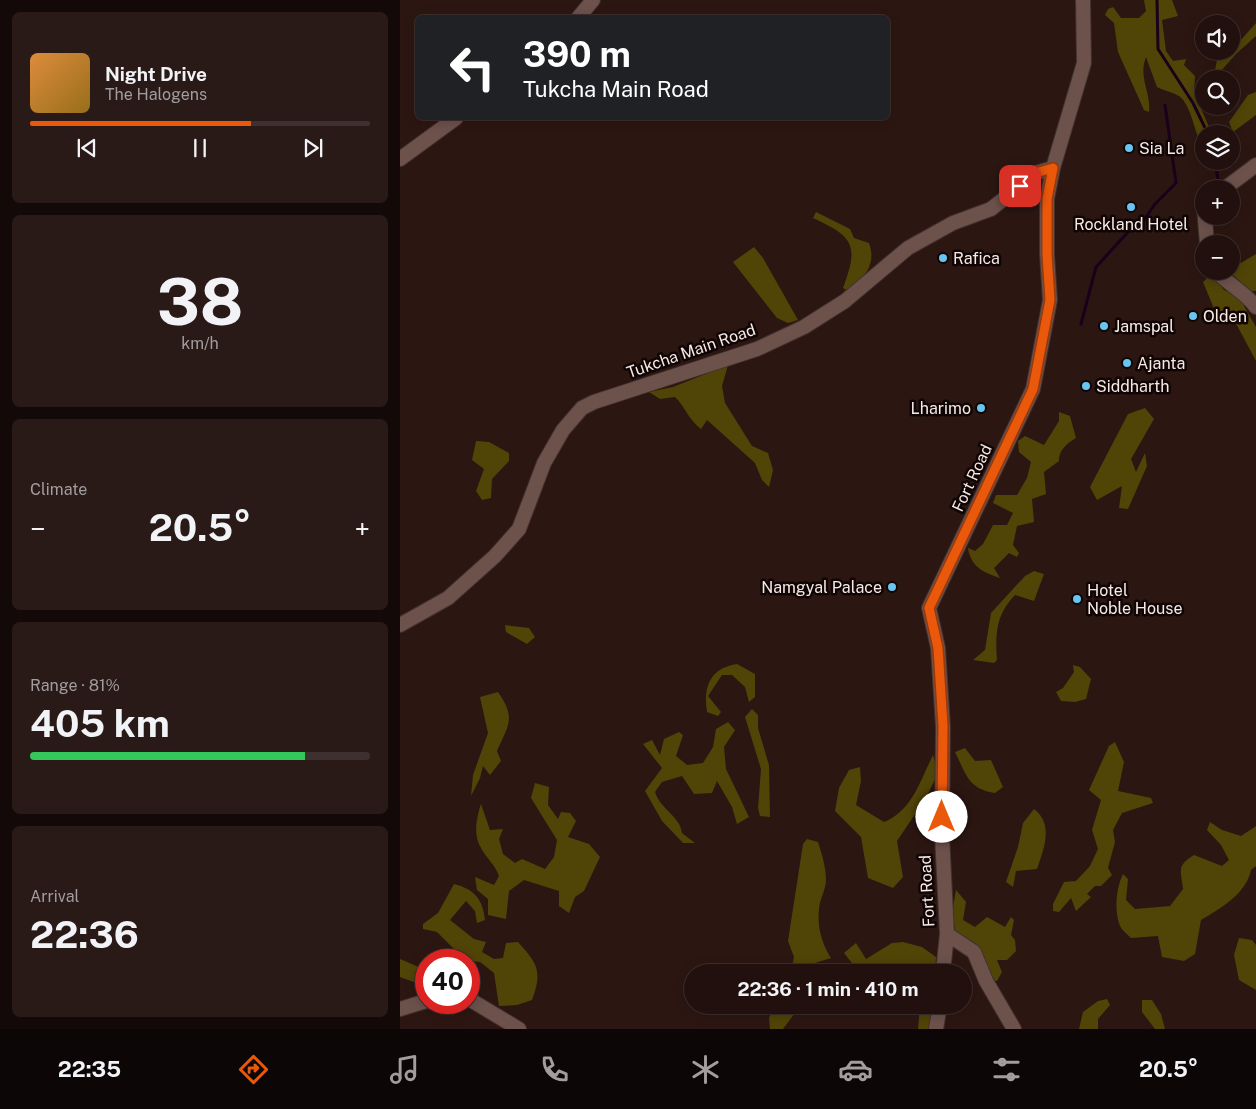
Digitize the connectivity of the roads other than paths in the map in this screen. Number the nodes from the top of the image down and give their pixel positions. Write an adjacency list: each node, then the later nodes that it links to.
1 (593, 0): 3 (street)
2 (1083, 0): 7 (street, Fort Road)
3 (580, 15)
4 (453, 120): 5 (street)
5 (402, 154)
6 (1256, 165): 8 (street)
7 (1053, 168): 11 (street, Tukcha Main Road); 12 (street, Fort Road)
8 (1236, 180)
9 (1225, 280): 10 (street)
10 (1256, 308)
11 (400, 626)
12 (947, 934): 13 (street, Fort Road); 20 (street)
13 (944, 964)
14 (415, 1004): 16 (street)
15 (480, 1006): 18 (street)
16 (400, 1009)
17 (938, 1014): 19 (street)
18 (519, 1029)
19 (936, 1029)
20 (1014, 1029)

